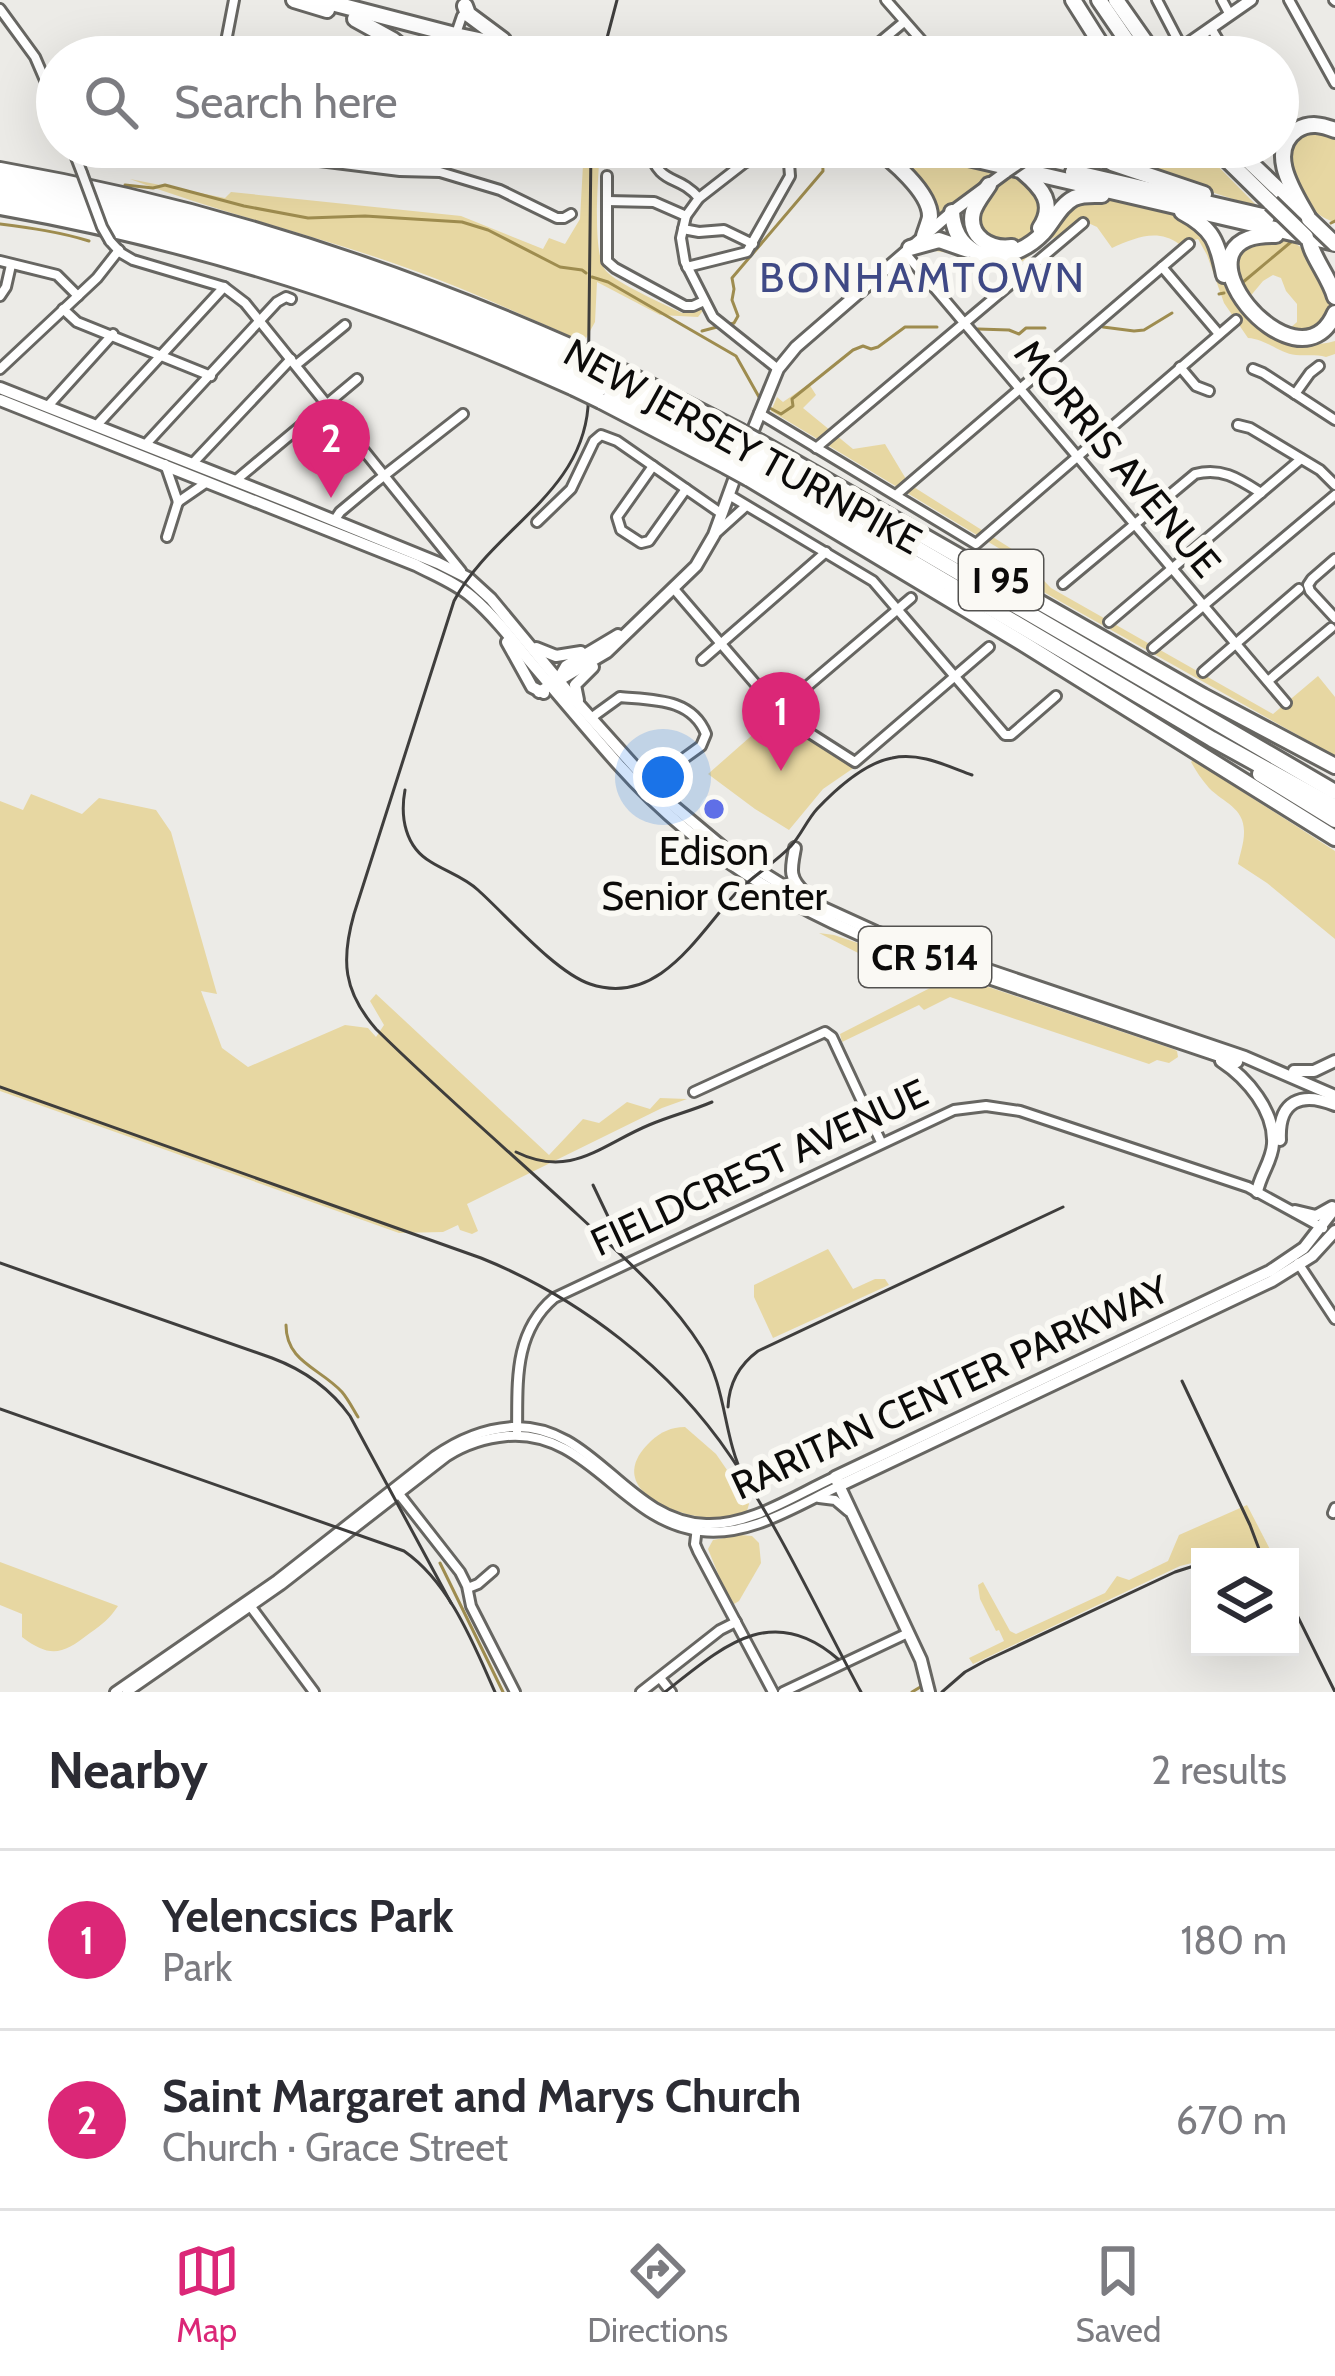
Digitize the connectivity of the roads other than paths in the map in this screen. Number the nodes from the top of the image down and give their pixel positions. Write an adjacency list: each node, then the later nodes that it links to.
1 (234, 0): 19 (street)
2 (293, 0): 15 (highway)
3 (320, 0): 18 (highway)
4 (886, 0): 16 (street)
5 (1072, 0): 27 (highway)
6 (1099, 0): 28 (highway)
7 (1117, 0): 29 (highway)
8 (1156, 0): 30 (street)
9 (1222, 0): 14 (street)
10 (1248, 0): 14 (main road)
11 (1288, 0): 34 (street)
12 (0, 9): 33 (street)
13 (467, 14): 18 (highway); 23 (street); 24 (highway)
14 (1230, 14): 17 (main road)
15 (356, 19): 20 (highway); 21 (highway)
16 (904, 22): 25 (street); 26 (street)
17 (1211, 28): 31 (main road); 32 (street)
18 (430, 29): 22 (highway)
19 (227, 36)
20 (386, 36)
21 (416, 36)
22 (440, 36)
23 (459, 36)
24 (497, 36)
25 (887, 36)
26 (917, 36)
27 (1095, 36)
28 (1124, 36)
29 (1142, 36)
30 (1170, 36)
31 (1199, 36)
32 (1216, 36)
33 (36, 59)
34 (1335, 82)
35 (1299, 124): 36 (highway)
36 (1335, 127): 37 (highway)
37 (1299, 130)
38 (80, 168): 77 (street, bridge)
39 (376, 168): 55 (street)
40 (656, 168): 62 (street)
41 (738, 168): 62 (street)
42 (789, 168): 75 (street)
43 (900, 168): 74 (highway)
44 (1009, 168): 59 (main road)
45 (1014, 168): 59 (highway)
46 (1020, 168): 63 (highway)
47 (1022, 168): 67 (highway)
48 (1127, 168): 56 (highway)
49 (1131, 168): 56 (highway)
50 (1224, 168): 60 (highway)
51 (1235, 168): 60 (highway)
52 (1254, 168): 73 (highway)
53 (1285, 168): 73 (highway)
54 (0, 170): 105 (highway, NEW JERSEY TURNPIKE / I 95)
55 (417, 170): 69 (street)
56 (1135, 171): 67 (highway)
57 (607, 176): 64 (street)
58 (0, 183): 105 (highway, NEW JERSEY TURNPIKE / I 95)
59 (989, 184): 68 (main road)
60 (1255, 188): 73 (highway, bridge)
61 (0, 195): 105 (highway, NEW JERSEY TURNPIKE / I 95)
62 (699, 198): 70 (street)
63 (1144, 198): 65 (highway); 79 (highway)
64 (607, 201): 70 (street); 89 (street)
65 (1172, 205): 73 (highway); 98 (highway)
66 (0, 207): 105 (highway, NEW JERSEY TURNPIKE / I 95)
67 (1237, 209): 73 (highway)
68 (952, 212): 74 (main road); 79 (highway)
69 (571, 214)
70 (686, 216): 72 (street)
71 (1083, 223): 94 (street)
72 (683, 229): 75 (street); 82 (street)
73 (1318, 235): 87 (highway); 91 (highway)
74 (924, 236): 78 (main road)
75 (753, 244): 82 (street)
76 (1189, 244): 83 (street)
77 (118, 250): 84 (street); 86 (street)
78 (907, 250): 79 (highway); 94 (street, MORRIS AVENUE); 102 (main road)
79 (976, 253)
80 (0, 261): 81 (street)
81 (11, 266): 85 (street); 86 (street)
82 (687, 267): 89 (street)
83 (1162, 267): 97 (street); 110 (street)
84 (224, 287): 92 (street); 99 (street)
85 (0, 296)
86 (78, 296): 90 (street)
87 (1335, 297)
88 (291, 299): 92 (street)
89 (704, 301): 102 (street)
90 (63, 310): 96 (street); 104 (street)
91 (1335, 313)
92 (260, 320): 100 (street); 107 (street)
93 (1236, 320): 97 (street)
94 (963, 324): 110 (street, MORRIS AVENUE); 123 (street)
95 (345, 325): 100 (street)
96 (119, 334): 99 (street); 115 (street)
97 (1219, 334): 103 (street)
98 (1335, 338)
99 (163, 355): 107 (street); 120 (street)
100 (293, 362): 114 (street); 128 (street)
101 (1319, 366): 113 (street)
102 (778, 368): 116 (main road)
103 (1180, 368): 111 (street); 124 (street)
104 (0, 369)
105 (576, 369): 109 (highway, NEW JERSEY TURNPIKE / I 95, bridge); 109 (highway, NEW JERSEY TURNPIKE / I 95, bridge)
106 (1252, 369): 113 (street)
107 (211, 376): 121 (street)
108 (357, 379): 114 (street)
109 (602, 381): 122 (highway, NEW JERSEY TURNPIKE / I 95); 122 (highway, NEW JERSEY TURNPIKE / I 95)
110 (1019, 389): 124 (street, MORRIS AVENUE); 140 (street)
111 (1209, 391)
112 (0, 394): 115 (main road, CR 514); 127 (main road)
113 (1295, 394): 118 (street)
114 (327, 404): 130 (street); 131 (street)
115 (47, 407): 120 (main road, CR 514)
116 (759, 413): 123 (street); 138 (main road)
117 (463, 414): 130 (street)
118 (1335, 420)
119 (1238, 424): 125 (street)
120 (97, 426): 121 (main road, CR 514)
121 (145, 445): 128 (main road, CR 514)
122 (733, 448): 126 (highway, NEW JERSEY TURNPIKE / I 95, bridge); 126 (highway, NEW JERSEY TURNPIKE / I 95, bridge)
123 (816, 448): 140 (street)
124 (1078, 455): 140 (street); 146 (street, MORRIS AVENUE)
125 (1301, 459): 134 (street); 137 (street)
126 (754, 461): 180 (highway, NEW JERSEY TURNPIKE / I 95); 181 (highway, NEW JERSEY TURNPIKE / I 95); 183 (highway, NEW JERSEY TURNPIKE / I 95); 186 (highway, NEW JERSEY TURNPIKE / I 95)
127 (165, 464): 132 (main road); 141 (street)
128 (192, 464): 131 (main road, CR 514)
129 (653, 465): 136 (street); 136 (street); 145 (street)
130 (386, 475): 133 (street); 135 (street)
131 (235, 481): 144 (main road, CR 514)
132 (208, 482): 141 (street); 147 (main road)
133 (376, 482): 135 (street); 144 (street)
134 (1335, 485)
135 (395, 487): 153 (street)
136 (686, 490): 143 (street)
137 (1261, 493): 146 (street); 152 (street)
138 (729, 495): 142 (street); 143 (main road)
139 (1335, 495): 158 (street)
140 (896, 496)
141 (178, 502): 149 (street)
142 (746, 506): 148 (street); 150 (street)
143 (722, 514): 148 (main road)
144 (334, 521): 147 (main road); 153 (main road, CR 514)
145 (537, 522)
146 (1134, 523): 152 (street, MORRIS AVENUE); 154 (street)
147 (341, 535): 172 (main road)
148 (714, 535): 155 (main road)
149 (167, 537)
150 (826, 552): 159 (street); 163 (street)
151 (1335, 559): 161 (street)
152 (1172, 568): 158 (street, MORRIS AVENUE); 160 (street)
153 (468, 578): 162 (main road, CR 514)
154 (1064, 584)
155 (674, 589): 163 (street); 167 (main road)
156 (1299, 589): 164 (street)
157 (911, 598): 159 (street)
158 (1204, 606): 164 (street, MORRIS AVENUE); 166 (street)
159 (898, 609): 170 (street); 177 (street)
160 (1109, 622)
161 (1333, 623): 171 (street)
162 (525, 639): 167 (main road); 172 (main road, CR 514)
163 (721, 644): 168 (street); 177 (street)
164 (1237, 644): 169 (street); 171 (street, MORRIS AVENUE)
165 (989, 647): 170 (street)
166 (1153, 648)
167 (601, 650): 172 (main road); 176 (main road)
168 (702, 660)
169 (1203, 672)
170 (955, 676): 173 (street); 177 (street)
171 (1268, 681): 175 (street, MORRIS AVENUE)
172 (550, 686): 176 (main road, CR 514); 176 (main road)
173 (1056, 696)
174 (660, 701): 178 (street); 179 (street); 182 (street)
175 (1286, 703)
176 (574, 704): 179 (main road, CR 514); 182 (main road, CR 514)
177 (778, 711)
178 (659, 713)
179 (591, 718): 182 (main road, CR 514)
180 (1212, 739): 184 (highway, NEW JERSEY TURNPIKE / I 95); 185 (highway)
181 (1335, 766)
182 (646, 786): 188 (main road, CR 514); 189 (main road, CR 514)
183 (1335, 791)
184 (1335, 807)
185 (1335, 820)
186 (1335, 838)
187 (795, 848): 188 (main road)
188 (815, 904): 190 (main road, CR 514)
189 (1185, 1045): 193 (main road, CR 514); 195 (main road)
190 (1245, 1057): 191 (main road); 193 (main road, CR 514)
191 (1335, 1061)
192 (694, 1092): 194 (street)
193 (1335, 1101): 195 (main road)
194 (881, 1142): 195 (street, FIELDCREST AVENUE); 201 (street, FIELDCREST AVENUE)
195 (1257, 1192): 197 (street, FIELDCREST AVENUE)
196 (1335, 1207): 197 (main road); 198 (main road, RARITAN CENTER PARKWAY)
197 (1295, 1211): 198 (street, FIELDCREST AVENUE); 199 (main road)
198 (1332, 1235): 199 (main road, RARITAN CENTER PARKWAY); 199 (main road)
199 (1301, 1257): 200 (street); 202 (main road, RARITAN CENTER PARKWAY)
200 (1335, 1319)
201 (517, 1431): 203 (street); 206 (street, RARITAN CENTER PARKWAY); 207 (street, RARITAN CENTER PARKWAY)
202 (837, 1481): 204 (street, RARITAN CENTER PARKWAY); 205 (main road); 207 (street, RARITAN CENTER PARKWAY)
203 (397, 1491): 212 (street); 213 (street); 217 (street)
204 (806, 1501): 205 (street); 208 (street, RARITAN CENTER PARKWAY)
205 (856, 1521): 215 (main road)
206 (671, 1525): 207 (street, RARITAN CENTER PARKWAY); 209 (street)
207 (697, 1527): 208 (street, RARITAN CENTER PARKWAY); 209 (street)
208 (718, 1532): 211 (street)
209 (699, 1554): 211 (street)
210 (493, 1571): 212 (street)
211 (710, 1574): 214 (street)
212 (468, 1588): 220 (street)
213 (251, 1607): 218 (street); 219 (street)
214 (736, 1622): 216 (street); 223 (street)
215 (908, 1633): 224 (street); 225 (main road)
216 (660, 1678): 221 (street); 222 (street)
217 (115, 1692)
218 (128, 1692)
219 (314, 1692)
220 (514, 1692)
221 (640, 1692)
222 (671, 1692)
223 (773, 1692)
224 (783, 1692)
225 (929, 1692)

